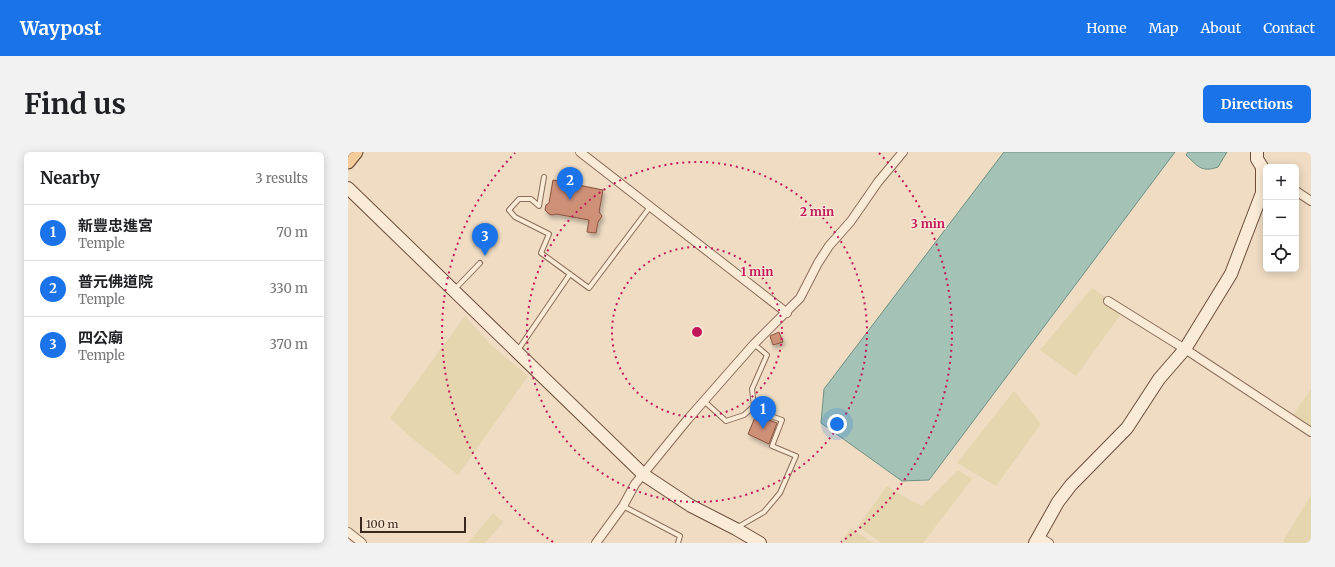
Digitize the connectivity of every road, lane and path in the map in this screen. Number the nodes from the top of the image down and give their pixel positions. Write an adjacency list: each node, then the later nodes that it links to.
1 (356, 152): 5 (main road)
2 (580, 152): 12 (street)
3 (903, 152): 17 (street)
4 (1257, 152): 6 (street)
5 (348, 162)
6 (1263, 167)
7 (544, 177): 14 (lane)
8 (1263, 180): 19 (street)
9 (348, 188): 15 (street)
10 (1299, 193): 11 (street)
11 (1311, 201)
12 (650, 207): 14 (lane); 17 (street)
13 (480, 263): 15 (lane)
14 (570, 274): 20 (lane)
15 (453, 290): 20 (street)
16 (1108, 301): 19 (street)
17 (787, 313): 18 (street)
18 (754, 344): 21 (street); 22 (lane)
19 (1185, 349): 23 (street); 28 (street)
20 (517, 352): 24 (street)
21 (704, 401): 22 (lane); 24 (street)
22 (751, 409): 26 (lane)
23 (1311, 432)
24 (644, 475): 25 (street); 26 (street)
25 (623, 506): 30 (street); 31 (lane)
26 (736, 529): 32 (street)
27 (348, 532): 29 (street)
28 (1041, 541)
29 (362, 543)
30 (596, 543)
31 (678, 543)
32 (760, 543)

